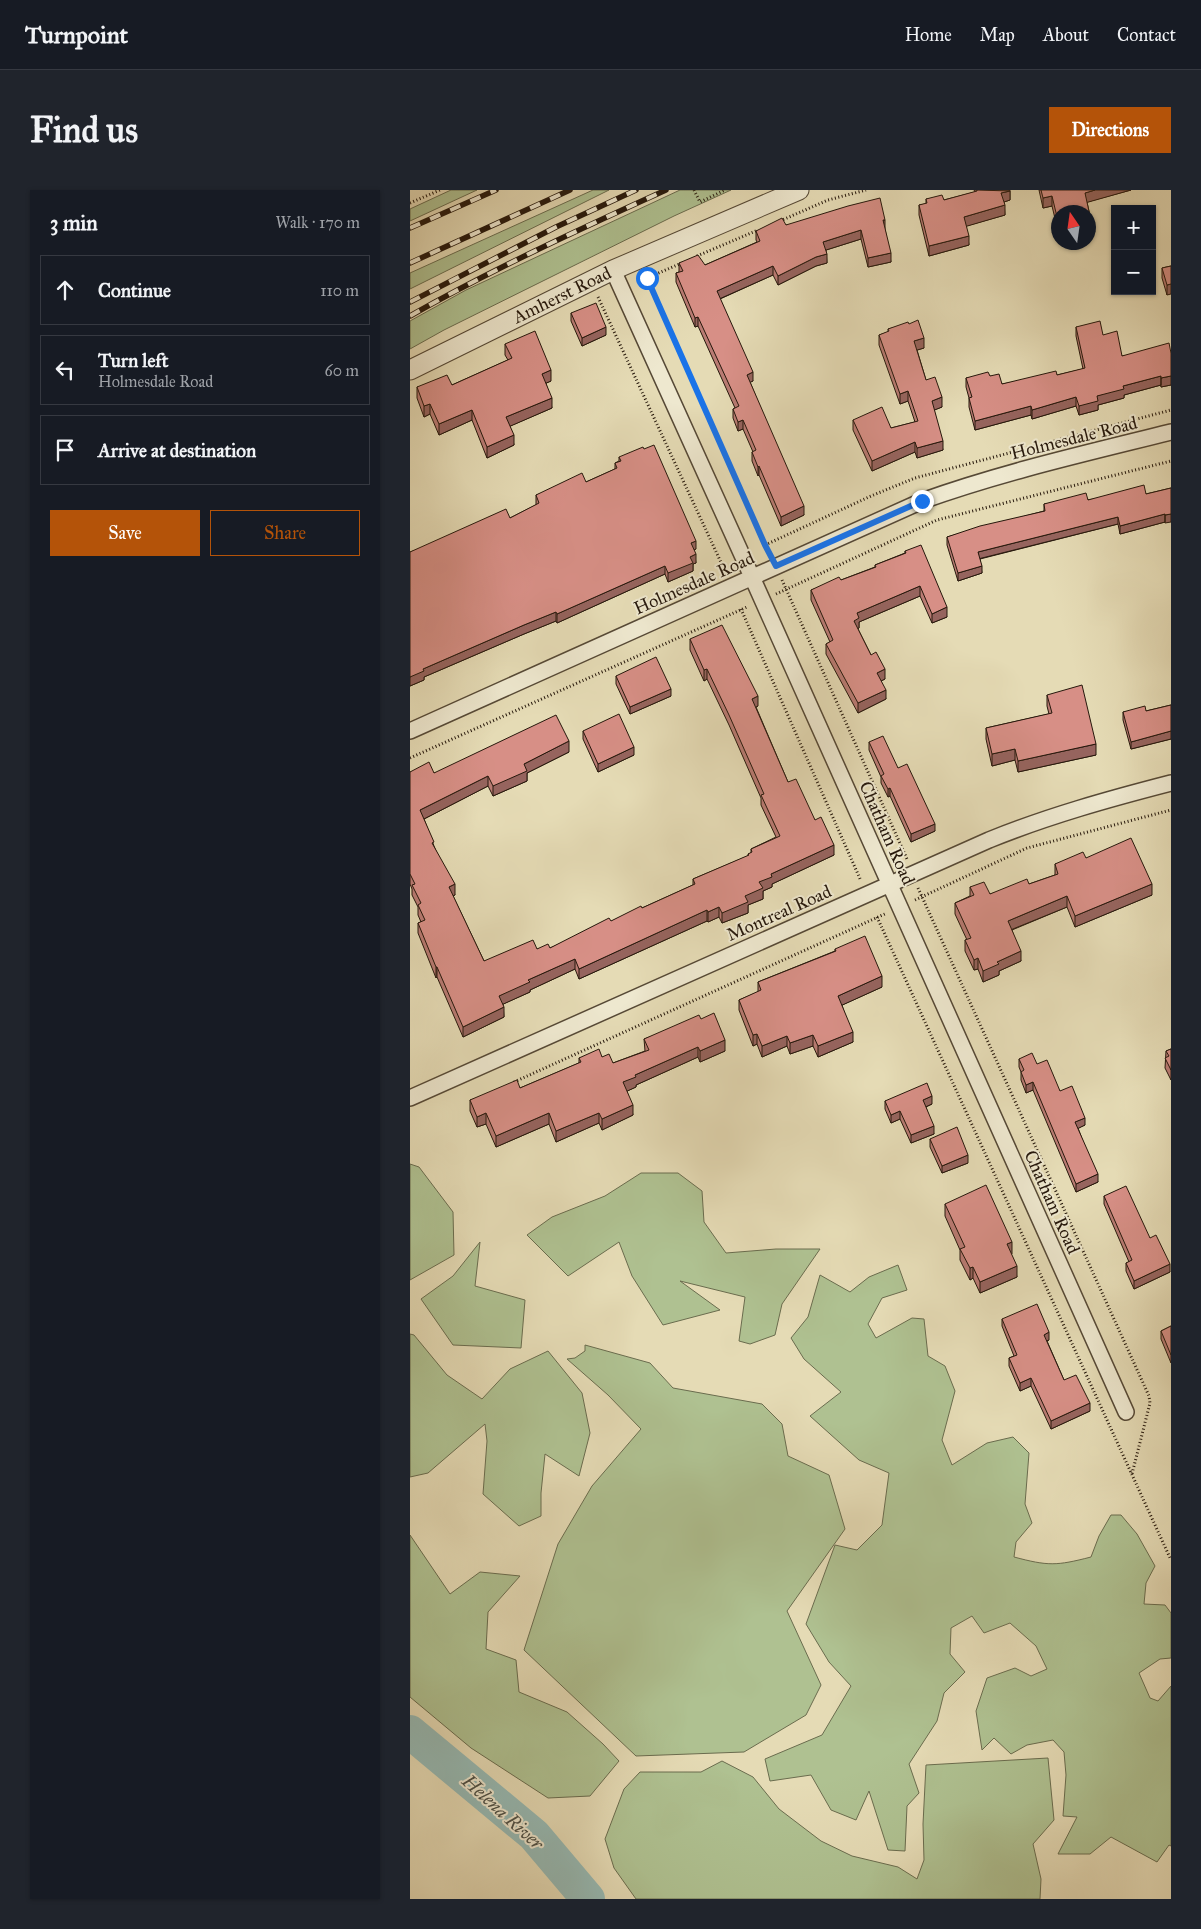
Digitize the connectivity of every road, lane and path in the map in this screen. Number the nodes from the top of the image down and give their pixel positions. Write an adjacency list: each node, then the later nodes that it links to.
1 (440, 190): 6 (path)
2 (694, 190): 3 (path)
3 (725, 190)
4 (799, 190): 9 (street, Amherst Road)
5 (866, 190): 7 (path)
6 (410, 204)
7 (775, 223)
8 (766, 227): 10 (path)
9 (613, 270): 13 (street, Amherst Road); 18 (street, Chatham Road)
10 (647, 278): 11 (path); 16 (path)
11 (640, 283)
12 (596, 294): 17 (path)
13 (410, 370)
14 (1171, 432): 16 (street, Holmesdale Road)
15 (1171, 461): 19 (path)
16 (776, 566): 18 (street, Holmesdale Road); 19 (path)
17 (725, 571)
18 (752, 577): 20 (street, Chatham Road); 22 (street, Holmesdale Road)
19 (786, 590): 20 (path); 26 (path)
20 (763, 600): 21 (path); 28 (street, Chatham Road)
21 (741, 610): 23 (path); 27 (path)
22 (410, 731)
23 (410, 758)
24 (1171, 783): 26 (street, Montreal Road)
25 (1171, 810): 29 (path)
26 (914, 874): 28 (street, Montreal Road); 29 (path)
27 (862, 884)
28 (889, 885): 30 (street, Chatham Road); 33 (street, Montreal Road)
29 (921, 897): 30 (path); 35 (path)
30 (900, 907): 31 (path); 34 (street, Chatham Road)
31 (877, 918): 32 (path); 35 (path)
32 (511, 1083)
33 (410, 1098)
34 (1126, 1412)
35 (1132, 1474): 36 (path)
36 (1171, 1560)

